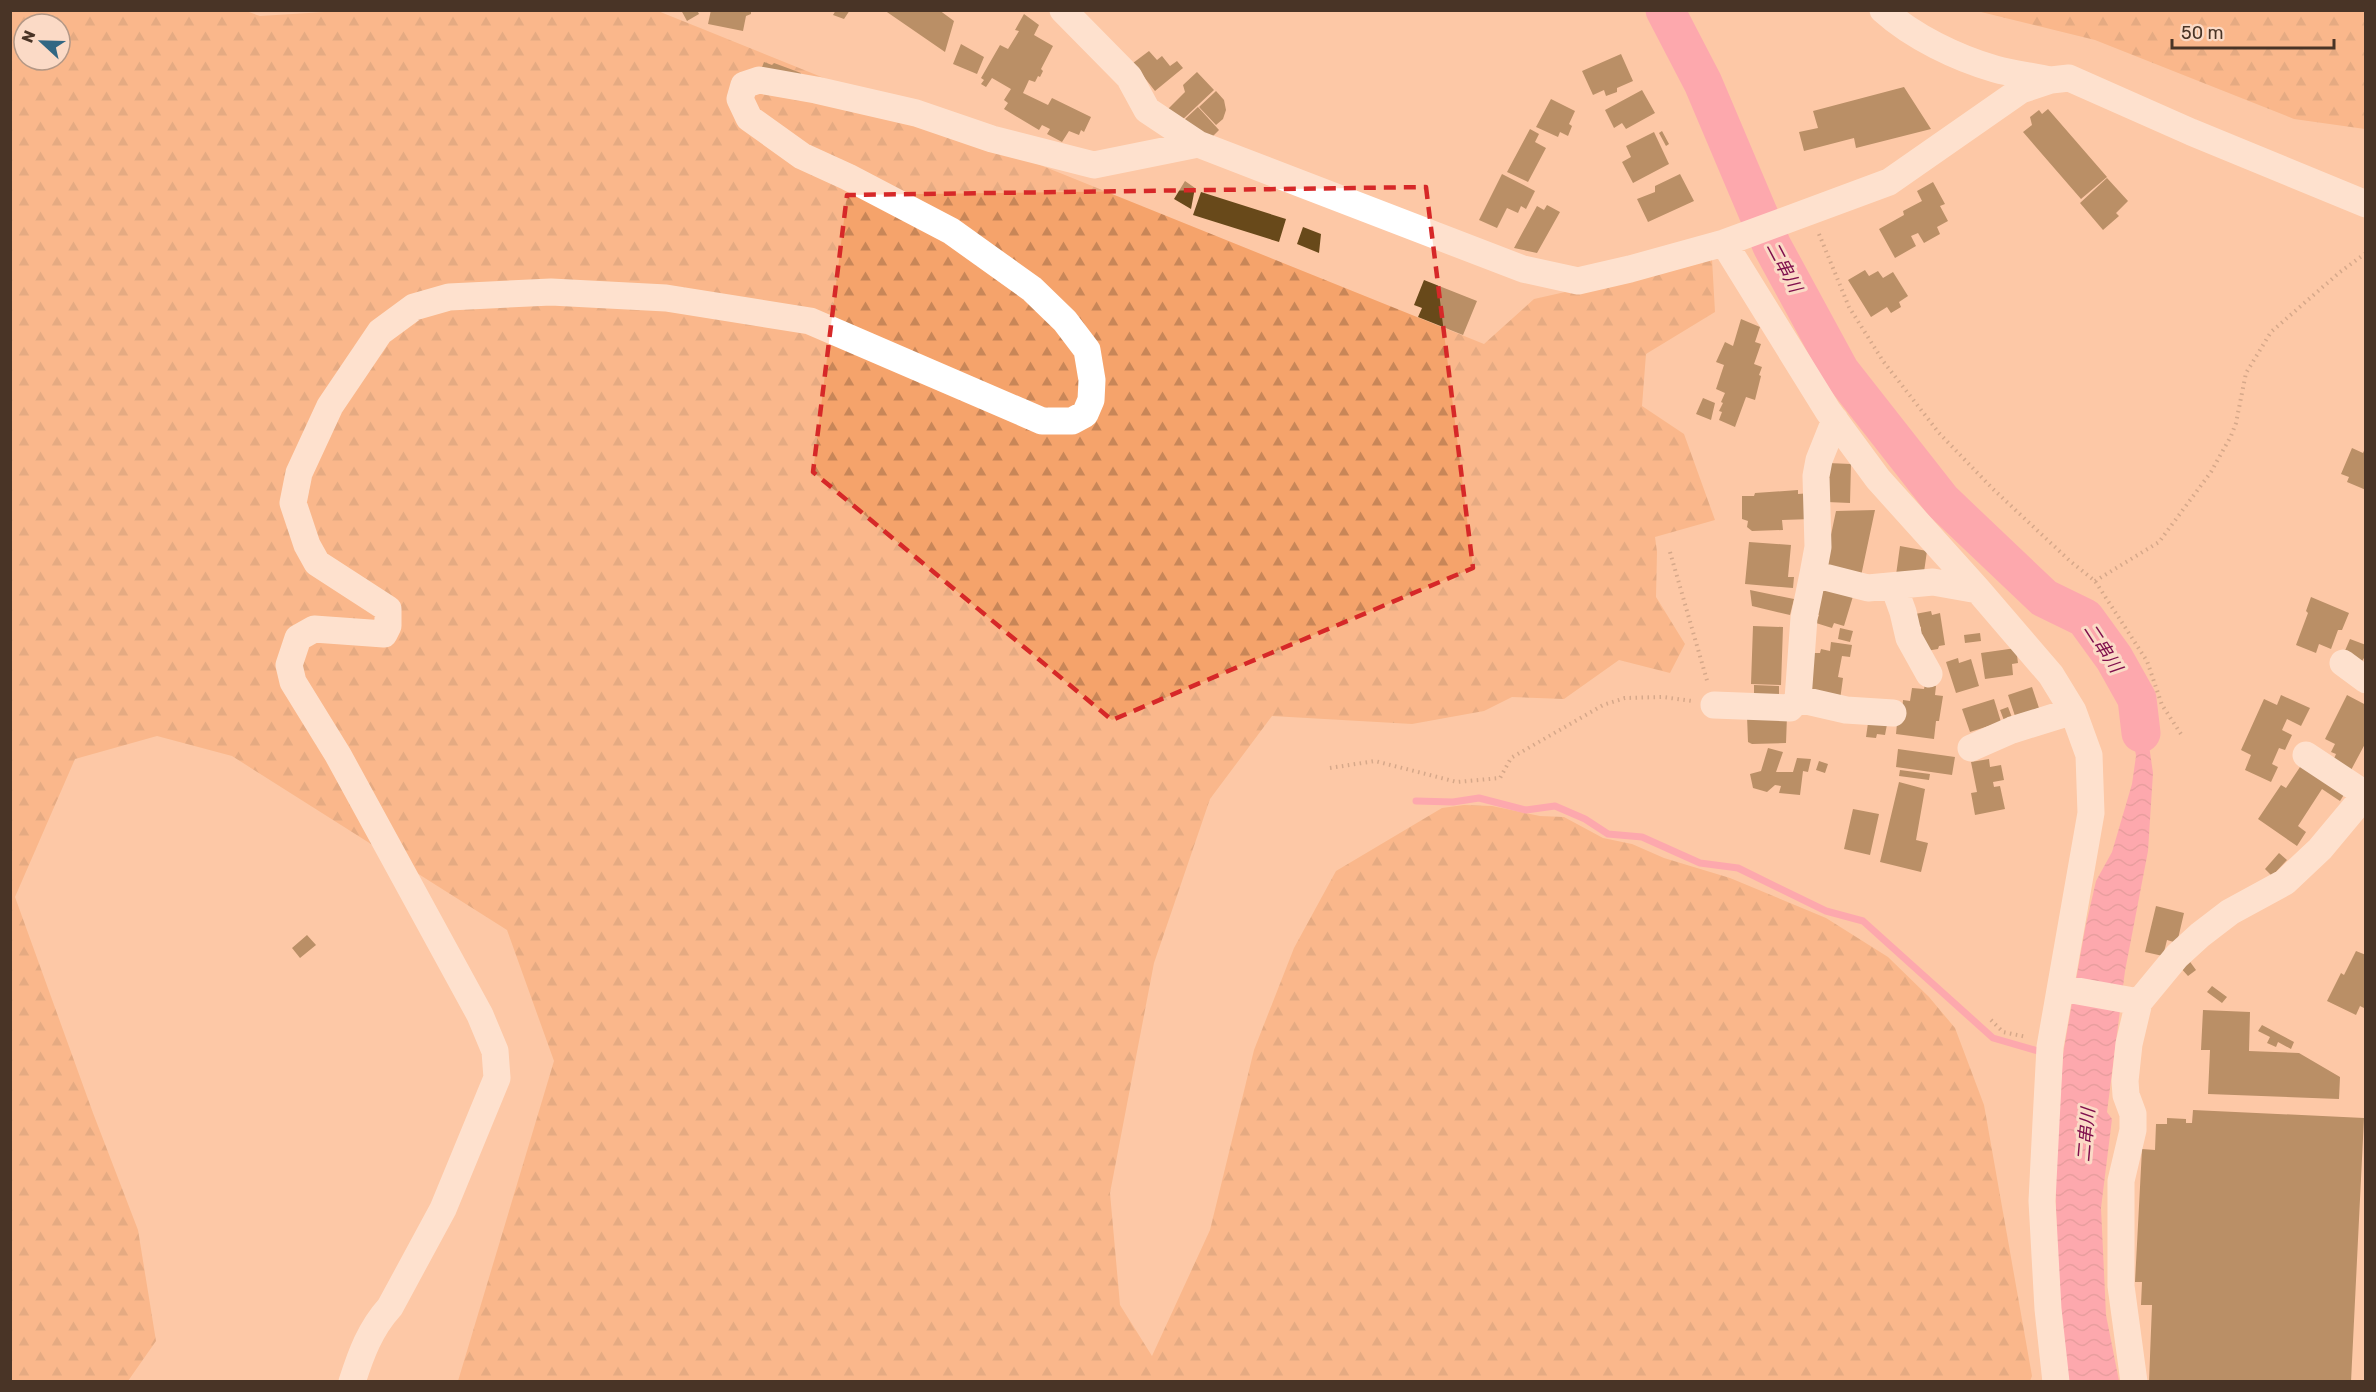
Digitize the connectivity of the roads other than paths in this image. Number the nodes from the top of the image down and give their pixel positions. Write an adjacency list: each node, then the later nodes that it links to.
1 (1063, 10): 4 (street)
2 (1883, 10): 3 (street)
3 (2051, 80): 5 (street); 6 (street)
4 (1198, 144): 6 (street); 23 (street)
5 (2366, 204)
6 (1724, 243): 7 (street)
7 (1835, 420): 8 (street); 10 (street)
8 (1813, 574): 9 (street); 14 (street)
9 (1894, 587): 10 (street); 12 (street)
10 (1978, 590): 16 (street)
11 (2343, 663): 13 (street)
12 (1929, 674)
13 (2366, 680)
14 (1798, 699): 15 (street); 17 (street)
15 (1714, 705)
16 (2073, 711): 18 (street); 21 (street)
17 (1893, 713)
18 (1971, 748)
19 (2306, 755): 20 (street)
20 (2365, 794): 22 (street)
21 (2061, 988): 22 (street); 24 (street)
22 (2139, 1002): 25 (street)
23 (352, 1382)
24 (2056, 1382)
25 (2134, 1382)

